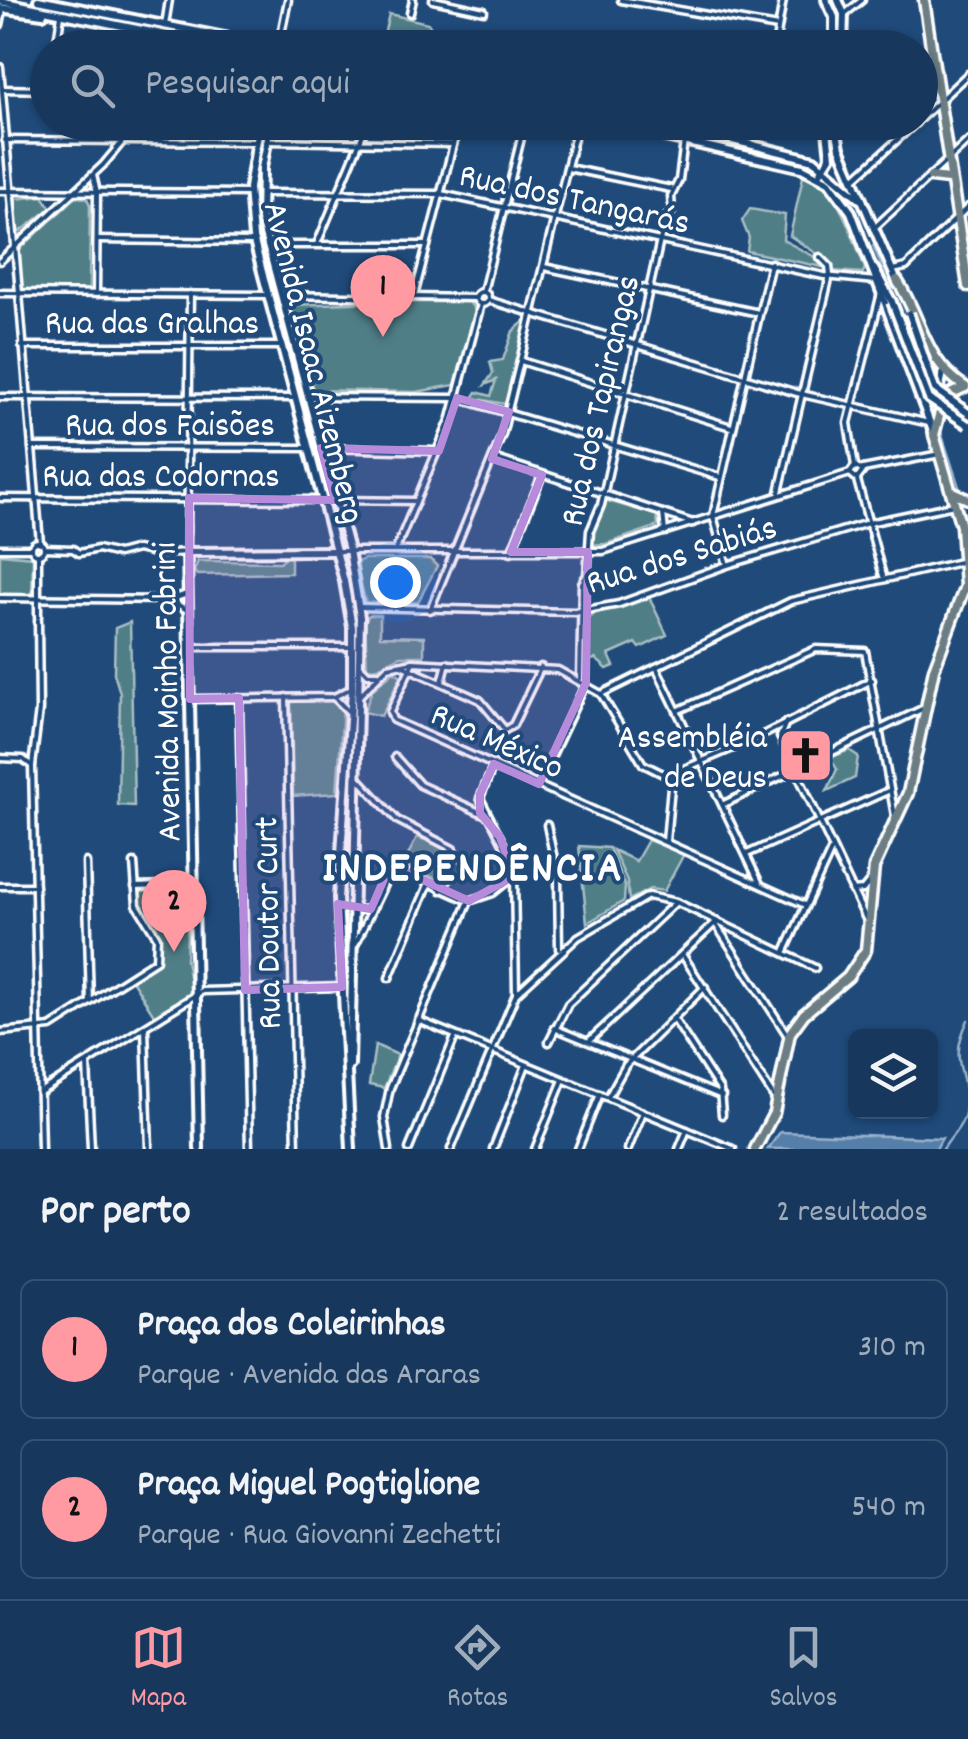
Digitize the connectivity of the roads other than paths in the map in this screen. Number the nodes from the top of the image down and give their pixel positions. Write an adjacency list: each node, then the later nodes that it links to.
1 (169, 0): 18 (street)
2 (288, 0): 23 (street)
3 (412, 0): 14 (street)
4 (433, 0): 13 (street)
5 (621, 0): 19 (street)
6 (783, 0): 19 (street)
7 (826, 0): 24 (street)
8 (838, 0): 16 (street)
9 (862, 0): 16 (street)
10 (924, 0): 26 (main road)
11 (43, 1): 18 (street)
12 (1, 6): 15 (street); 17 (street)
13 (484, 11)
14 (410, 13)
15 (59, 14): 20 (street); 21 (street)
16 (844, 14): 25 (street)
17 (0, 25)
18 (165, 26): 22 (street)
19 (778, 28)
20 (58, 30)
21 (125, 30)
22 (188, 30)
23 (282, 30)
24 (834, 30)
25 (844, 30)
26 (927, 30)
27 (0, 67): 30 (street)
28 (968, 74): 29 (street)
29 (952, 88): 32 (street); 33 (street)
30 (1, 89): 31 (street); 35 (street)
31 (30, 90)
32 (938, 90)
33 (938, 102)
34 (938, 116): 52 (main road)
35 (5, 140): 45 (street); 62 (street)
36 (364, 140): 50 (street)
37 (454, 140): 51 (street)
38 (522, 140): 70 (street)
39 (574, 140): 54 (street)
40 (679, 140): 46 (street)
41 (728, 140): 53 (street)
42 (829, 140): 53 (street)
43 (841, 140): 59 (street)
44 (898, 140): 59 (street)
45 (126, 141): 48 (street); 56 (street)
46 (684, 141): 55 (street); 60 (street, Rua dos Tapirangas)
47 (968, 141): 52 (street)
48 (256, 142): 65 (street, Avenida Isaac Aizemberg)
49 (267, 142): 50 (street); 66 (street, Avenida Isaac Aizemberg)
50 (363, 144): 51 (street); 67 (street)
51 (453, 144): 68 (street)
52 (946, 163): 57 (street); 58 (main road)
53 (826, 166): 55 (street); 69 (street)
54 (568, 168): 60 (street); 72 (street)
55 (817, 174): 85 (street)
56 (92, 175): 63 (street); 64 (street)
57 (931, 176): 58 (main road); 74 (street)
58 (948, 179): 73 (main road)
59 (853, 180): 69 (street)
60 (672, 189): 75 (street, Rua dos Tapirangas)
61 (0, 192): 62 (street)
62 (9, 192): 63 (street); 81 (street)
63 (74, 192): 64 (street); 81 (street)
64 (98, 192): 65 (street); 76 (street)
65 (250, 193): 77 (street, Avenida Isaac Aizemberg)
66 (260, 193): 67 (street, Rua dos Tangarás); 78 (street, Avenida Isaac Aizemberg)
67 (338, 194): 68 (street, Rua dos Tangarás); 79 (street)
68 (441, 194): 70 (street, Rua dos Tangarás); 80 (street)
69 (860, 199): 74 (street)
70 (505, 206): 72 (street, Rua dos Tangarás); 93 (street)
71 (968, 207): 73 (street)
72 (555, 216): 75 (street, Rua dos Tangarás); 86 (street)
73 (956, 220): 87 (street); 91 (main road)
74 (873, 229): 87 (street)
75 (660, 239): 84 (street, Rua dos Tangarás); 92 (street, Rua dos Tapirangas)
76 (97, 240): 77 (street); 97 (street)
77 (254, 242): 99 (street, Avenida Isaac Aizemberg)
78 (268, 244): 79 (street); 100 (street, Avenida Isaac Aizemberg)
79 (317, 244): 80 (street)
80 (428, 244): 101 (street)
81 (13, 249): 83 (street); 96 (street)
82 (820, 258): 88 (street)
83 (0, 261)
84 (770, 263): 88 (street, Rua dos Tangarás); 106 (street)
85 (871, 263): 90 (street); 129 (street, bridge)
86 (544, 266): 92 (street); 105 (street)
87 (892, 269): 89 (street)
88 (830, 276): 90 (street, Rua dos Tangarás); 118 (street)
89 (897, 280): 112 (main road); 127 (street, bridge)
90 (876, 281): 94 (street)
91 (968, 286)
92 (650, 288): 106 (street); 107 (street, Rua dos Tapirangas)
93 (483, 292): 102 (street); 103 (street)
94 (880, 292): 115 (street); 125 (street)
95 (0, 293): 96 (street)
96 (16, 293): 97 (street); 108 (street)
97 (96, 294): 98 (street)
98 (190, 294): 99 (street); 109 (street, Avenida Moinho Fabrini)
99 (267, 295): 100 (street); 110 (street, Avenida Isaac Aizemberg)
100 (281, 295): 101 (street); 123 (street, Avenida Isaac Aizemberg)
101 (414, 296): 102 (street)
102 (476, 298): 104 (street)
103 (488, 300): 104 (street); 105 (street)
104 (481, 304): 124 (street)
105 (534, 312): 107 (street); 111 (street)
106 (760, 314): 114 (street)
107 (638, 344): 114 (street); 117 (street, Rua dos Tapirangas)
108 (22, 346): 109 (street, Rua das Gralhas); 120 (street)
109 (189, 346): 110 (street, Rua das Gralhas); 121 (street, Avenida Moinho Fabrini)
110 (281, 346): 122 (street, Avenida Isaac Aizemberg)
111 (521, 362): 117 (street); 126 (street)
112 (943, 372): 115 (street); 116 (main road)
113 (968, 376): 116 (main road)
114 (744, 378): 118 (street); 130 (street)
115 (915, 386): 128 (street)
116 (967, 388): 131 (main road)
117 (625, 394): 130 (street); 132 (street, Rua dos Tapirangas)
118 (802, 395): 125 (street); 148 (street)
119 (0, 396): 120 (street)
120 (27, 396): 121 (street); 133 (street)
121 (190, 397): 122 (street); 134 (street, Avenida Moinho Fabrini)
122 (295, 398): 135 (street, Avenida Isaac Aizemberg)
123 (308, 398): 124 (street); 136 (street, Avenida Isaac Aizemberg)
124 (457, 398): 126 (street); 137 (street)
125 (850, 405): 128 (street); 140 (street)
126 (509, 412): 132 (street); 139 (street)
127 (968, 413)
128 (929, 423): 131 (street)
129 (968, 425)
130 (732, 427): 144 (street)
131 (934, 435): 138 (main road)
132 (612, 445): 144 (street); 147 (street, Rua dos Tapirangas)
133 (32, 447): 134 (street, Rua dos Faisões); 150 (street)
134 (190, 447): 135 (street, Rua dos Faisões); 151 (street, Avenida Moinho Fabrini)
135 (308, 448): 153 (street, Avenida Isaac Aizemberg)
136 (321, 448): 137 (street, Rua dos Faisões); 154 (street, Avenida Isaac Aizemberg)
137 (439, 451): 155 (street)
138 (940, 454): 141 (street); 146 (main road)
139 (493, 458): 143 (street); 169 (street)
140 (855, 466): 141 (street); 142 (street)
141 (862, 469): 145 (street)
142 (850, 473): 145 (street); 148 (street)
143 (542, 475): 147 (street); 170 (street)
144 (720, 477): 158 (street)
145 (857, 479): 160 (street)
146 (950, 488): 152 (main road); 156 (main road)
147 (600, 493): 157 (street); 171 (street, Rua dos Tapirangas)
148 (779, 495): 158 (street)
149 (0, 498): 150 (street, Rua das Codornas)
150 (36, 498): 151 (street, Rua das Codornas); 162 (street)
151 (188, 498): 153 (street, Rua das Codornas); 168 (street, Avenida Moinho Fabrini)
152 (968, 499)
153 (322, 500): 165 (street, Avenida Isaac Aizemberg)
154 (335, 500): 155 (street); 166 (street, Avenida Isaac Aizemberg)
155 (416, 501): 167 (street)
156 (954, 505): 160 (street, Rua dos Sabiás); 173 (main road)
157 (662, 514): 159 (street); 161 (street)
158 (712, 516): 159 (street); 174 (street)
159 (693, 523): 161 (street)
160 (868, 523): 174 (street, Rua dos Sabiás); 175 (street)
161 (665, 532): 171 (street)
162 (42, 545): 164 (street); 168 (street); 172 (street)
163 (0, 548): 164 (street)
164 (32, 548): 172 (street)
165 (336, 550): 166 (street); 168 (street); 177 (street, Avenida Isaac Aizemberg)
166 (348, 550): 167 (street); 176 (street, Avenida Isaac Aizemberg)
167 (395, 551): 169 (street)
168 (187, 552): 179 (street, Avenida Moinho Fabrini)
169 (453, 552): 170 (street); 184 (street)
170 (511, 552): 171 (street)
171 (588, 552): 185 (street, Rua dos Tapirangas)
172 (38, 555): 181 (street)
173 (966, 560): 175 (street); 178 (main road)
174 (727, 565): 185 (street, Rua dos Sabiás)
175 (883, 576): 194 (street)
176 (356, 580): 177 (street); 183 (street, Avenida Isaac Aizemberg)
177 (344, 581): 187 (street, Avenida Isaac Aizemberg)
178 (966, 588): 207 (main road)
179 (186, 594): 182 (street); 186 (street, Avenida Moinho Fabrini)
180 (0, 598): 181 (street)
181 (37, 598): 182 (street); 218 (street)
182 (170, 600): 186 (street)
183 (359, 608): 184 (street, Rua dos Sabiás); 192 (street, Avenida Isaac Aizemberg)
184 (430, 610): 185 (street, Rua dos Sabiás)
185 (583, 610): 198 (street, Rua dos Tapirangas)
186 (188, 611): 188 (street, Avenida Moinho Fabrini)
187 (353, 646): 188 (street); 200 (street, Avenida Isaac Aizemberg)
188 (189, 647): 205 (street, Avenida Moinho Fabrini)
189 (413, 662): 190 (street); 191 (street); 195 (street)
190 (447, 663): 193 (street); 199 (street)
191 (400, 664): 195 (street); 196 (street)
192 (360, 666): 196 (street); 202 (street, Avenida Isaac Aizemberg)
193 (542, 667): 198 (street); 199 (street)
194 (656, 667): 201 (street); 208 (street)
195 (410, 669): 199 (street); 217 (street, Rua México)
196 (378, 674): 202 (street)
197 (872, 680): 208 (street); 210 (street); 211 (street)
198 (583, 681): 201 (street); 222 (street)
199 (442, 684)
200 (352, 688): 204 (street); 209 (street, Avenida Isaac Aizemberg)
201 (601, 694): 221 (street)
202 (360, 695): 220 (street, Avenida Isaac Aizemberg)
203 (286, 697): 204 (street); 206 (street); 264 (street, Rua Doutor Curt)
204 (334, 697): 209 (street)
205 (190, 698): 206 (street); 242 (street, Avenida Moinho Fabrini)
206 (239, 698): 266 (street)
207 (927, 707): 211 (street); 228 (main road)
208 (678, 710): 216 (street)
209 (350, 714): 232 (street, Avenida Isaac Aizemberg)
210 (786, 722): 212 (street); 213 (street)
211 (879, 728): 219 (street); 223 (street)
212 (765, 733): 213 (street); 216 (street)
213 (780, 737): 219 (street)
214 (395, 757): 226 (street)
215 (0, 758): 218 (street)
216 (703, 763): 221 (street); 225 (street)
217 (494, 764): 222 (street, Rua México); 224 (street)
218 (32, 766): 246 (street)
219 (794, 770): 225 (street); 229 (street)
220 (355, 775): 233 (street, Avenida Isaac Aizemberg); 248 (street)
221 (672, 776): 231 (street)
222 (539, 784): 231 (street, Rua México)
223 (888, 791): 228 (street); 229 (street)
224 (480, 798): 226 (street); 227 (street)
225 (723, 804): 235 (street)
226 (466, 808): 227 (street)
227 (488, 816): 240 (street)
228 (898, 820): 241 (main road)
229 (818, 821): 234 (street); 235 (street)
230 (547, 825): 258 (street)
231 (666, 842): 244 (street, Rua México)
232 (339, 843): 233 (street); 236 (street, Avenida Isaac Aizemberg)
233 (354, 844): 237 (street, Avenida Isaac Aizemberg)
234 (831, 851): 249 (street); 253 (street)
235 (747, 854): 244 (street)
236 (338, 859): 237 (street); 263 (street, Avenida Isaac Aizemberg)
237 (354, 860): 252 (street, Avenida Isaac Aizemberg)
238 (86, 862): 269 (street)
239 (134, 864): 247 (street)
240 (514, 876): 250 (street); 268 (street)
241 (871, 880): 249 (street); 256 (main road)
242 (193, 884): 247 (street); 267 (street, Avenida Moinho Fabrini)
243 (428, 884): 248 (street); 254 (street); 262 (street)
244 (760, 885): 253 (street, Rua México)
245 (0, 886): 246 (street)
246 (35, 886): 274 (street)
247 (135, 887): 269 (street)
248 (442, 890): 250 (street)
249 (852, 891): 256 (street)
250 (468, 900): 271 (street)
251 (676, 902): 255 (street); 258 (street); 273 (street)
252 (354, 905): 254 (street); 257 (street, Avenida Isaac Aizemberg)
253 (805, 905): 259 (street)
254 (371, 909): 257 (street)
255 (715, 922): 259 (street); 260 (street); 276 (street)
256 (870, 926): 276 (main road)
257 (353, 949): 286 (street, Avenida Isaac Aizemberg)
258 (560, 952): 268 (street)
259 (785, 953): 261 (street)
260 (682, 954): 265 (street); 278 (street)
261 (815, 968)
262 (389, 978)
263 (342, 987): 264 (street); 286 (street, Avenida Isaac Aizemberg)
264 (292, 988): 266 (street); 299 (street, Rua Doutor Curt)
265 (705, 988): 270 (street); 290 (street)
266 (244, 990): 267 (street); 298 (street)
267 (196, 994): 272 (street); 297 (street, Avenida Moinho Fabrini)
268 (516, 994): 280 (street)
269 (90, 1003): 274 (street)
270 (674, 1018): 281 (street); 288 (street)
271 (418, 1020): 277 (street); 301 (street)
272 (145, 1028): 282 (street); 296 (street)
273 (554, 1028): 278 (street); 279 (street)
274 (39, 1031): 275 (street); 285 (street)
275 (0, 1032)
276 (788, 1036): 290 (main road)
277 (455, 1037): 280 (street); 302 (street)
278 (589, 1041): 281 (street)
279 (548, 1042)
280 (491, 1050): 283 (street); 303 (street)
281 (632, 1058): 288 (street); 289 (street)
282 (88, 1064): 285 (street); 295 (street)
283 (526, 1065): 284 (street); 304 (street)
284 (563, 1080): 287 (street); 305 (street)
285 (40, 1092): 294 (street)
286 (348, 1092): 300 (street, Avenida Isaac Aizemberg)
287 (600, 1094): 289 (street); 306 (street)
288 (722, 1096): 292 (street)
289 (608, 1097): 291 (street)
290 (777, 1101): 310 (main road)
291 (643, 1112): 293 (street); 307 (street)
292 (722, 1115)
293 (686, 1130): 308 (street); 309 (street)
294 (41, 1149)
295 (90, 1149)
296 (150, 1149)
297 (198, 1149)
298 (249, 1149)
299 (296, 1149)
300 (351, 1149)
301 (388, 1149)
302 (409, 1149)
303 (451, 1149)
304 (493, 1149)
305 (536, 1149)
306 (578, 1149)
307 (628, 1149)
308 (679, 1149)
309 (733, 1149)
310 (755, 1149)

